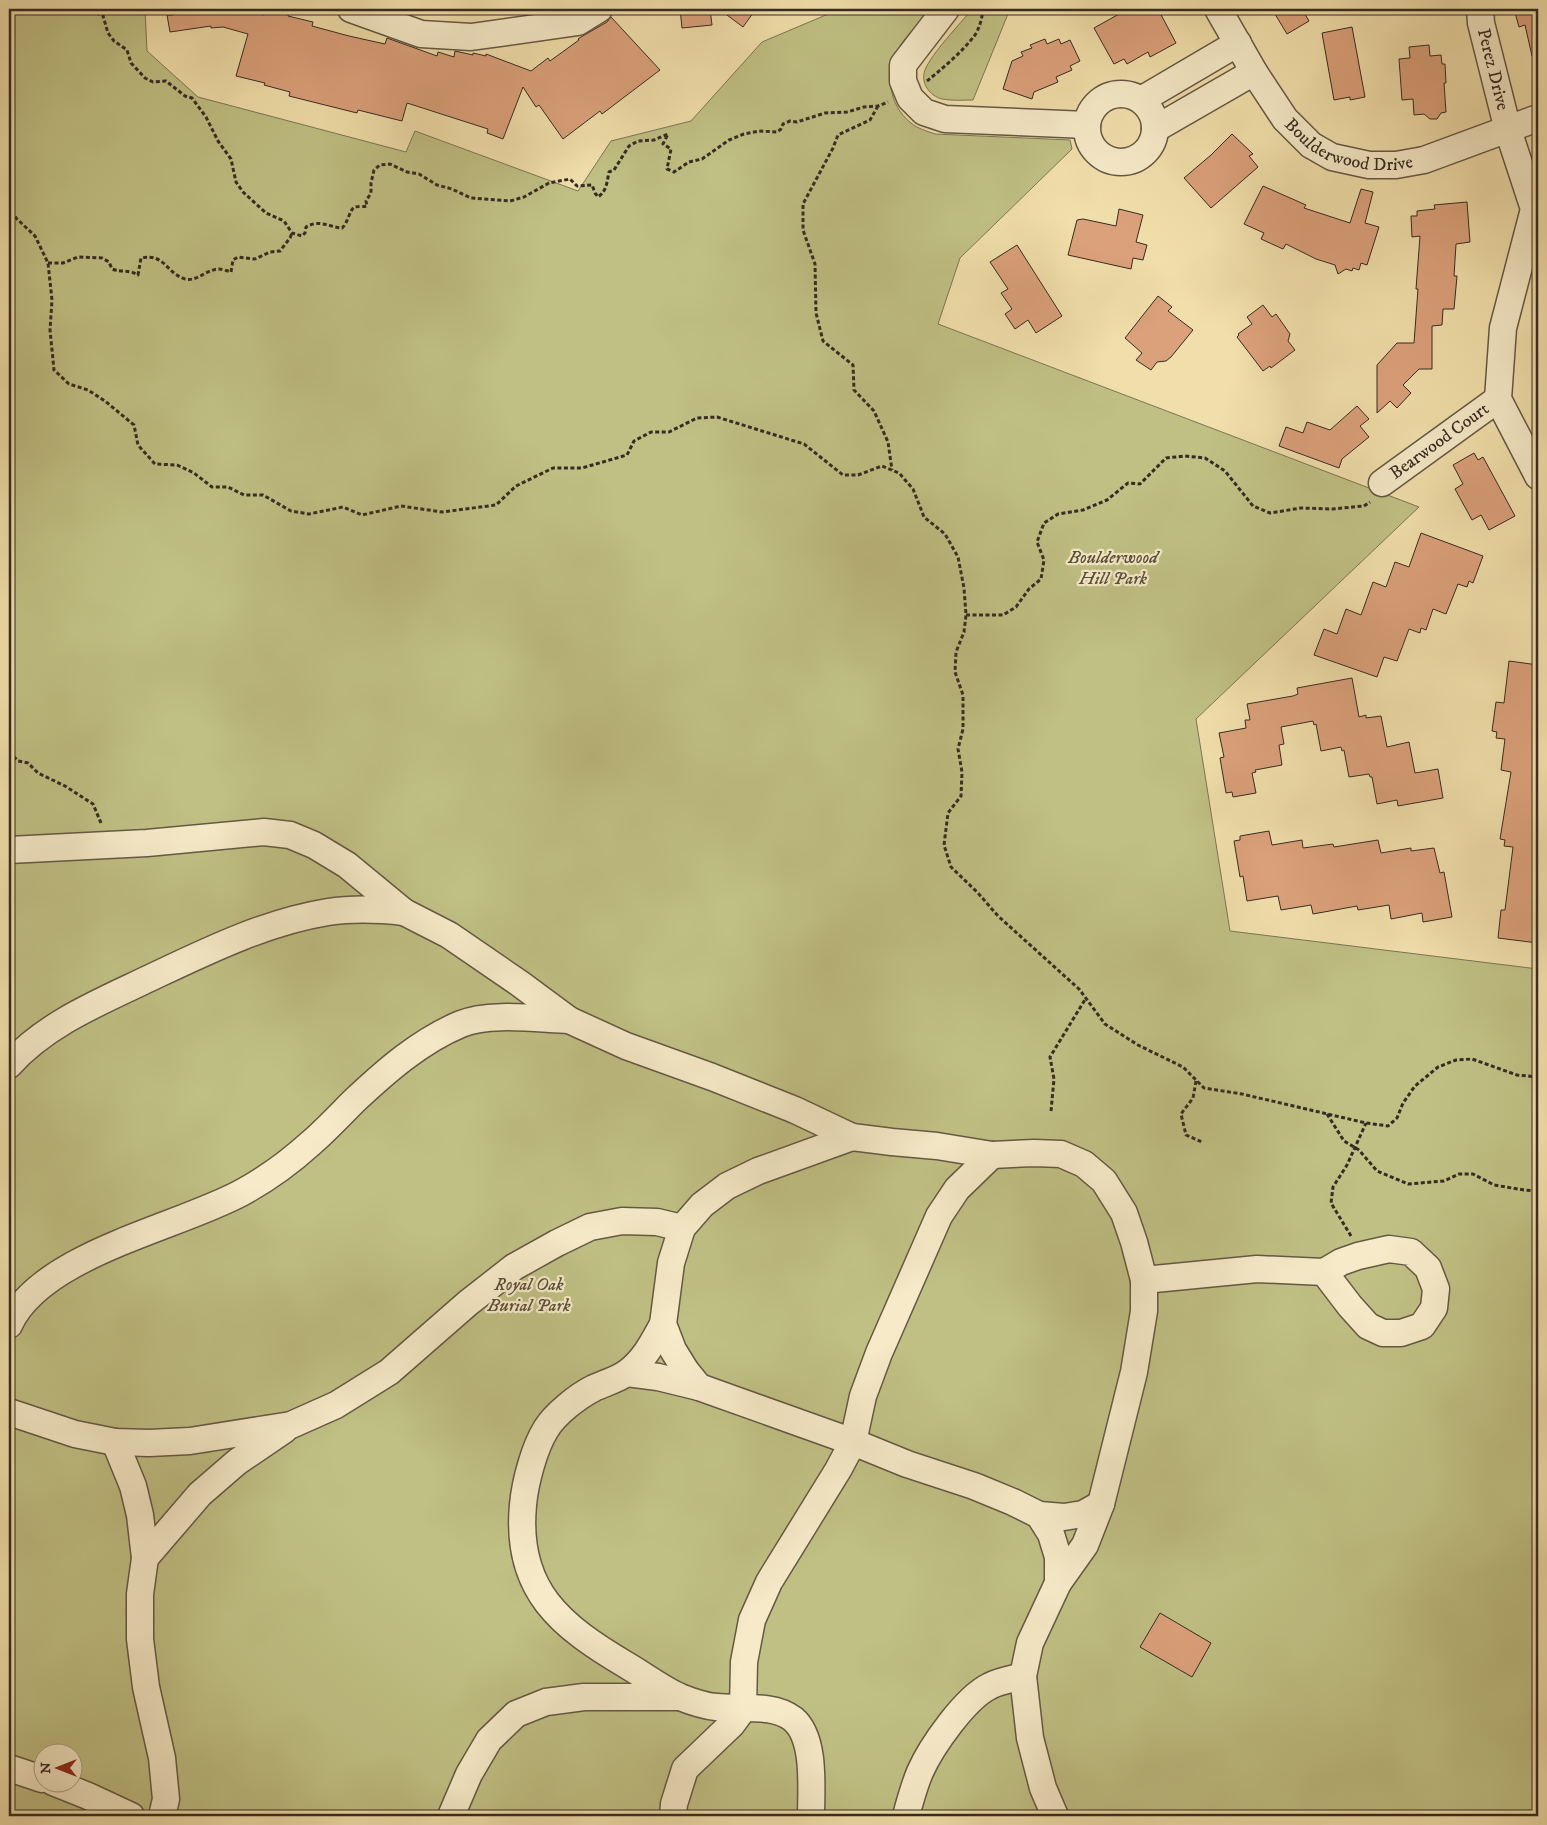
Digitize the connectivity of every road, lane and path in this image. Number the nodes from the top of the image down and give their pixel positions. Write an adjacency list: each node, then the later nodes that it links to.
1 (91, 9): 9 (path)
2 (107, 9): 9 (path)
3 (351, 9): 4 (street)
4 (598, 9)
5 (946, 9): 12 (street)
6 (983, 9): 12 (path)
7 (1218, 9): 10 (street, Boulderwood Drive)
8 (1480, 9): 18 (street, Perez Drive)
9 (103, 16): 20 (path)
10 (1238, 43): 11 (street, Boulderwood Drive); 13 (street)
11 (1254, 72): 17 (street); 18 (street, Boulderwood Drive)
12 (910, 98): 14 (path); 16 (street)
13 (1141, 100): 16 (street); 17 (street)
14 (878, 106): 20 (path); 23 (path)
15 (1538, 118): 18 (street, Boulderwood Drive)
16 (1087, 125): 17 (street)
17 (1155, 129)
18 (1508, 130): 22 (street, Perez Drive)
19 (9, 205): 21 (path)
20 (292, 233): 21 (path)
21 (48, 263): 23 (path)
22 (1498, 400): 24 (street); 25 (street, Bearwood Court)
23 (892, 470): 26 (path)
24 (1538, 476)
25 (1382, 483): 26 (path)
26 (966, 614): 31 (path)
27 (9, 752): 28 (path)
28 (105, 846): 29 (street); 30 (street)
29 (9, 850)
30 (404, 912): 32 (street); 33 (street)
31 (1086, 998): 35 (path); 36 (path)
32 (569, 1020): 39 (street); 49 (street)
33 (9, 1065)
34 (1538, 1077): 38 (path)
35 (1196, 1080): 37 (path); 40 (path)
36 (1051, 1111)
37 (1326, 1114): 38 (path); 41 (path)
38 (1366, 1124): 41 (path)
39 (852, 1137): 42 (street); 44 (street)
40 (1202, 1142)
41 (1354, 1147): 43 (path); 45 (path)
42 (992, 1155): 47 (street); 55 (street)
43 (1538, 1191)
44 (682, 1228): 48 (street); 53 (street)
45 (1358, 1256): 46 (street); 46 (street)
46 (1324, 1272): 47 (street)
47 (1144, 1280): 56 (street)
48 (663, 1324): 50 (street); 51 (street)
49 (9, 1325)
50 (627, 1373): 51 (street); 61 (street)
51 (699, 1387): 55 (street)
52 (9, 1412): 54 (street)
53 (291, 1425): 54 (street); 58 (street)
54 (115, 1442): 58 (street)
55 (852, 1442): 57 (street); 62 (street)
56 (1101, 1504): 57 (street); 59 (street)
57 (1039, 1515): 59 (street)
58 (145, 1558): 67 (street)
59 (1058, 1583): 60 (street)
60 (1023, 1676): 71 (street); 72 (street)
61 (680, 1697): 62 (street); 68 (street)
62 (743, 1709): 69 (street); 70 (street)
63 (9, 1768): 64 (street)
64 (32, 1776)
65 (78, 1792): 66 (street)
66 (131, 1816)
67 (162, 1816)
68 (451, 1816)
69 (673, 1816)
70 (811, 1816)
71 (906, 1816)
72 (1055, 1816)

